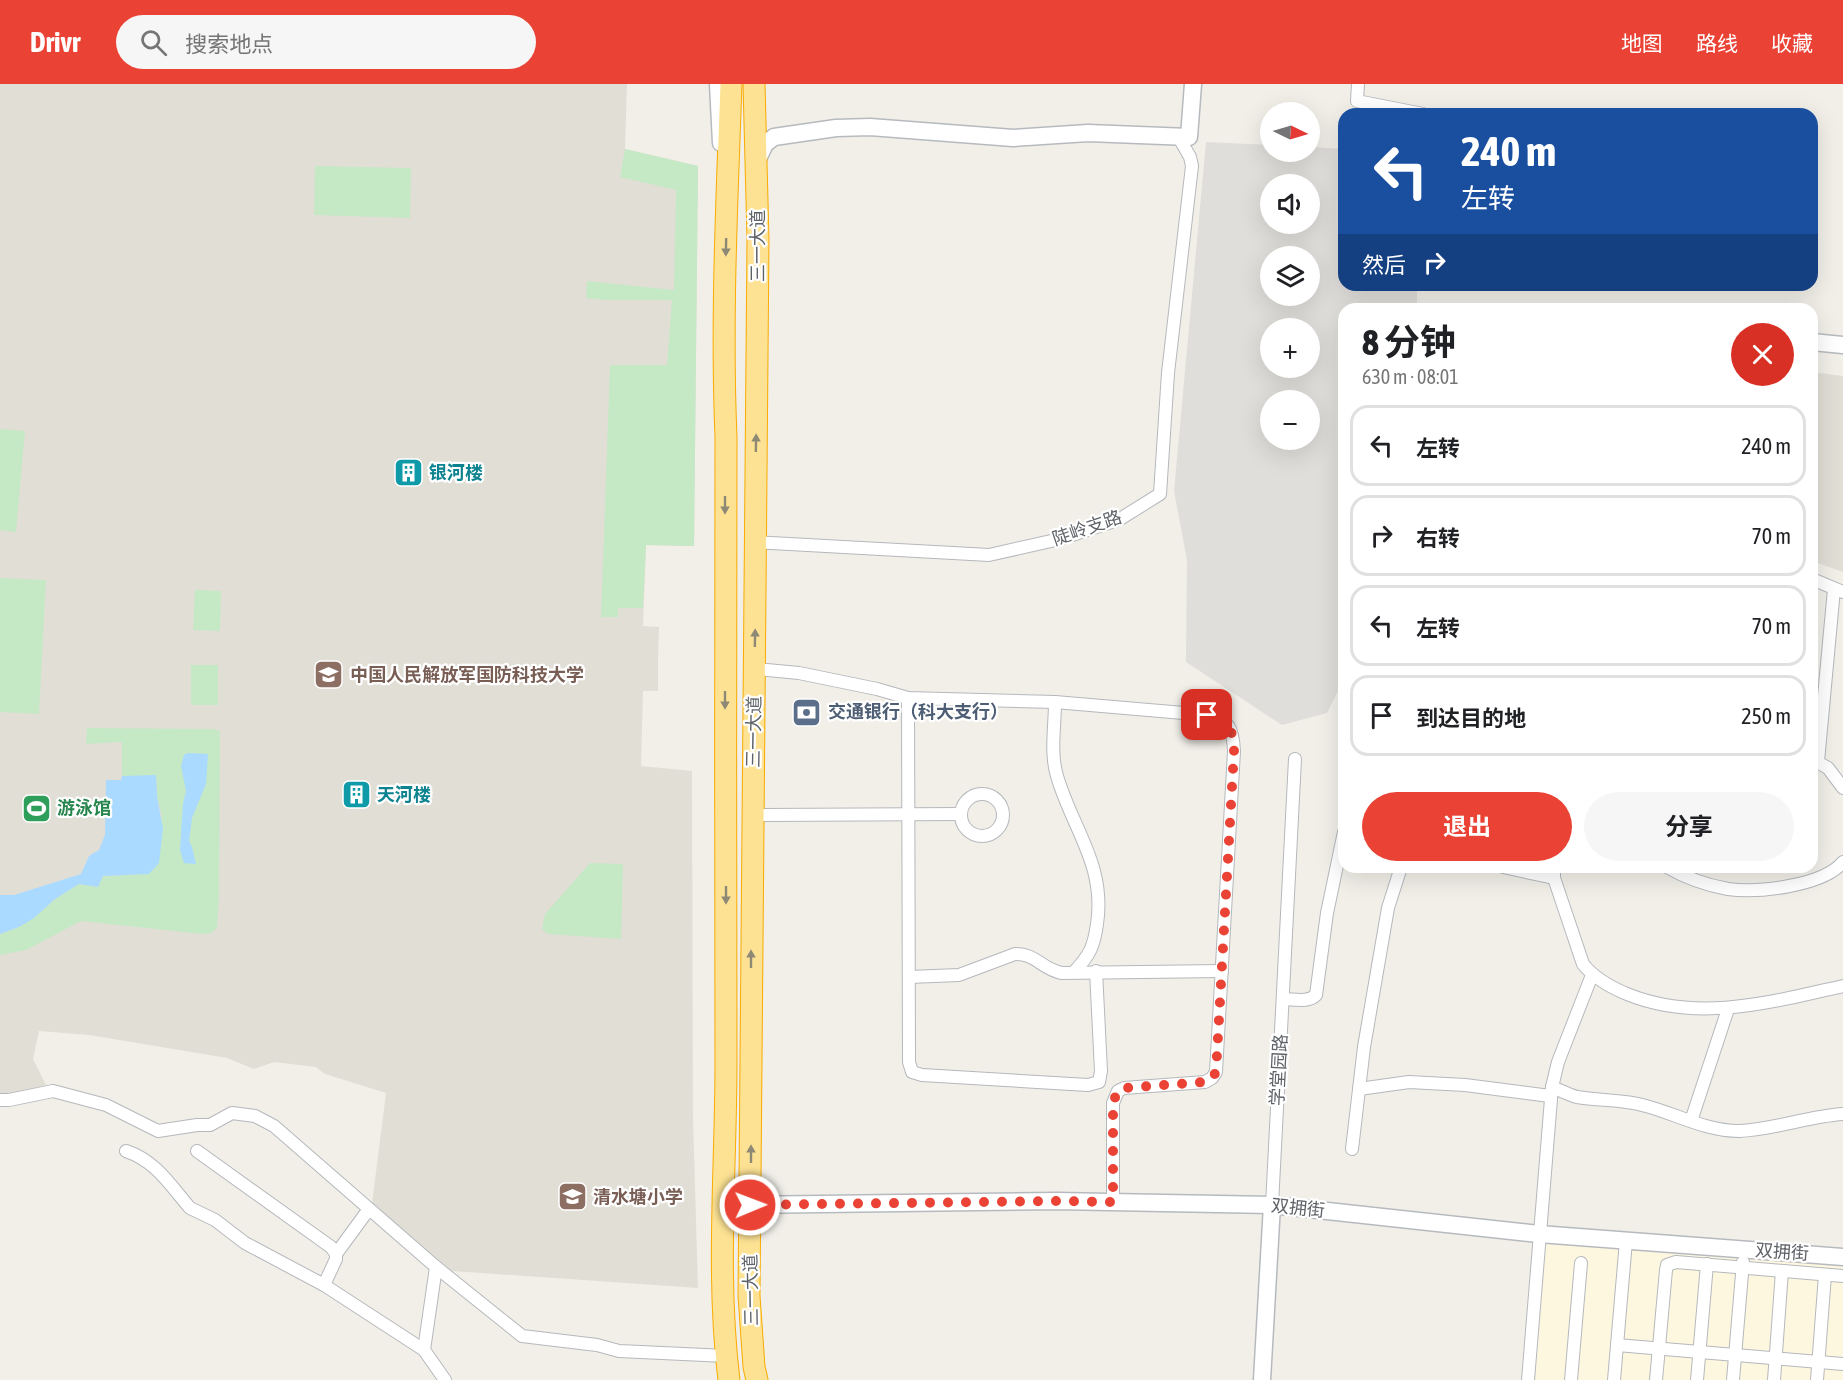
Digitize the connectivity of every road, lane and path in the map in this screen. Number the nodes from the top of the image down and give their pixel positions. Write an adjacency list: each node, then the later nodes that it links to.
1 (718, 84): 12 (street)
2 (731, 84): 12 (highway, 三一大道)
3 (754, 84): 9 (highway, 三一大道)
4 (760, 84): 9 (street)
5 (1183, 84): 10 (street)
6 (1193, 84): 10 (street)
7 (1358, 84): 8 (street)
8 (1393, 108)
9 (755, 113): 10 (street); 11 (highway, 三一大道)
10 (1184, 134): 11 (street); 17 (street, 陡岭支路)
11 (757, 165): 17 (highway, 三一大道, one-way to 11)
12 (726, 218): 75 (highway, 三一大道, one-way to 75)
13 (1818, 343): 14 (street)
14 (1843, 345)
15 (1818, 350): 16 (street)
16 (1843, 352)
17 (756, 542): 20 (highway, 三一大道, one-way to 17)
18 (1818, 582): 19 (street)
19 (1838, 591): 23 (street)
20 (756, 669): 21 (street); 29 (highway, 三一大道)
21 (908, 698): 22 (street); 27 (street)
22 (1055, 702): 36 (street); 37 (street)
23 (1818, 738)
24 (1295, 759): 41 (street, 学堂园路)
25 (1818, 762): 26 (street)
26 (1843, 788)
27 (908, 814): 28 (street); 29 (street); 39 (street)
28 (961, 814)
29 (753, 815): 54 (highway, 三一大道, one-way to 29)
30 (1338, 861): 41 (street)
31 (1843, 862): 34 (street)
32 (1399, 873): 44 (street)
33 (1554, 873): 38 (street)
34 (1677, 873)
35 (1096, 971): 36 (street); 37 (street); 43 (street)
36 (1222, 971): 46 (street)
37 (1074, 972): 39 (street)
38 (1592, 975): 42 (street); 45 (street)
39 (909, 977): 43 (street)
40 (1843, 986): 42 (street)
41 (1283, 999): 55 (street, 学堂园路)
42 (1728, 1008): 49 (street)
43 (1099, 1082): 46 (street)
44 (1359, 1089): 45 (street); 50 (street)
45 (1551, 1091): 49 (street); 57 (street)
46 (1114, 1096): 53 (street)
47 (0, 1100): 56 (street)
48 (1843, 1114): 49 (street)
49 (1691, 1121)
50 (1352, 1149)
51 (126, 1150): 69 (street)
52 (197, 1151): 60 (street)
53 (1113, 1202): 54 (street, 双拥街); 55 (street, 双拥街)
54 (750, 1205): 81 (highway, 三一大道)
55 (1272, 1205): 57 (street, 双拥街); 82 (street, 学堂园路)
56 (369, 1209): 60 (street); 64 (street)
57 (1539, 1234): 58 (street, 双拥街); 83 (street)
58 (1626, 1241): 59 (street, 双拥街); 70 (street)
59 (1744, 1249): 61 (street, 双拥街); 65 (street)
60 (336, 1254): 69 (street)
61 (1843, 1257)
62 (1581, 1263): 84 (street)
63 (1707, 1264): 65 (street); 71 (street); 73 (street)
64 (436, 1267): 72 (street); 75 (street)
65 (1742, 1267): 66 (street); 74 (street)
66 (1782, 1271): 67 (street); 76 (street)
67 (1824, 1275): 68 (street); 77 (street)
68 (1843, 1276)
69 (324, 1285): 72 (street)
70 (1617, 1345): 71 (street); 85 (street)
71 (1659, 1348): 73 (street); 86 (street)
72 (424, 1350): 79 (street)
73 (1699, 1352): 74 (street); 87 (street)
74 (1735, 1355): 76 (street); 88 (street)
75 (726, 1356): 80 (highway, 三一大道)
76 (1775, 1358): 77 (street); 89 (street)
77 (1818, 1362): 78 (street); 90 (street)
78 (1843, 1364)
79 (445, 1380)
80 (729, 1380)
81 (757, 1380)
82 (1262, 1380)
83 (1528, 1380)
84 (1571, 1380)
85 (1614, 1380)
86 (1656, 1380)
87 (1697, 1380)
88 (1733, 1380)
89 (1774, 1380)
90 (1816, 1380)

